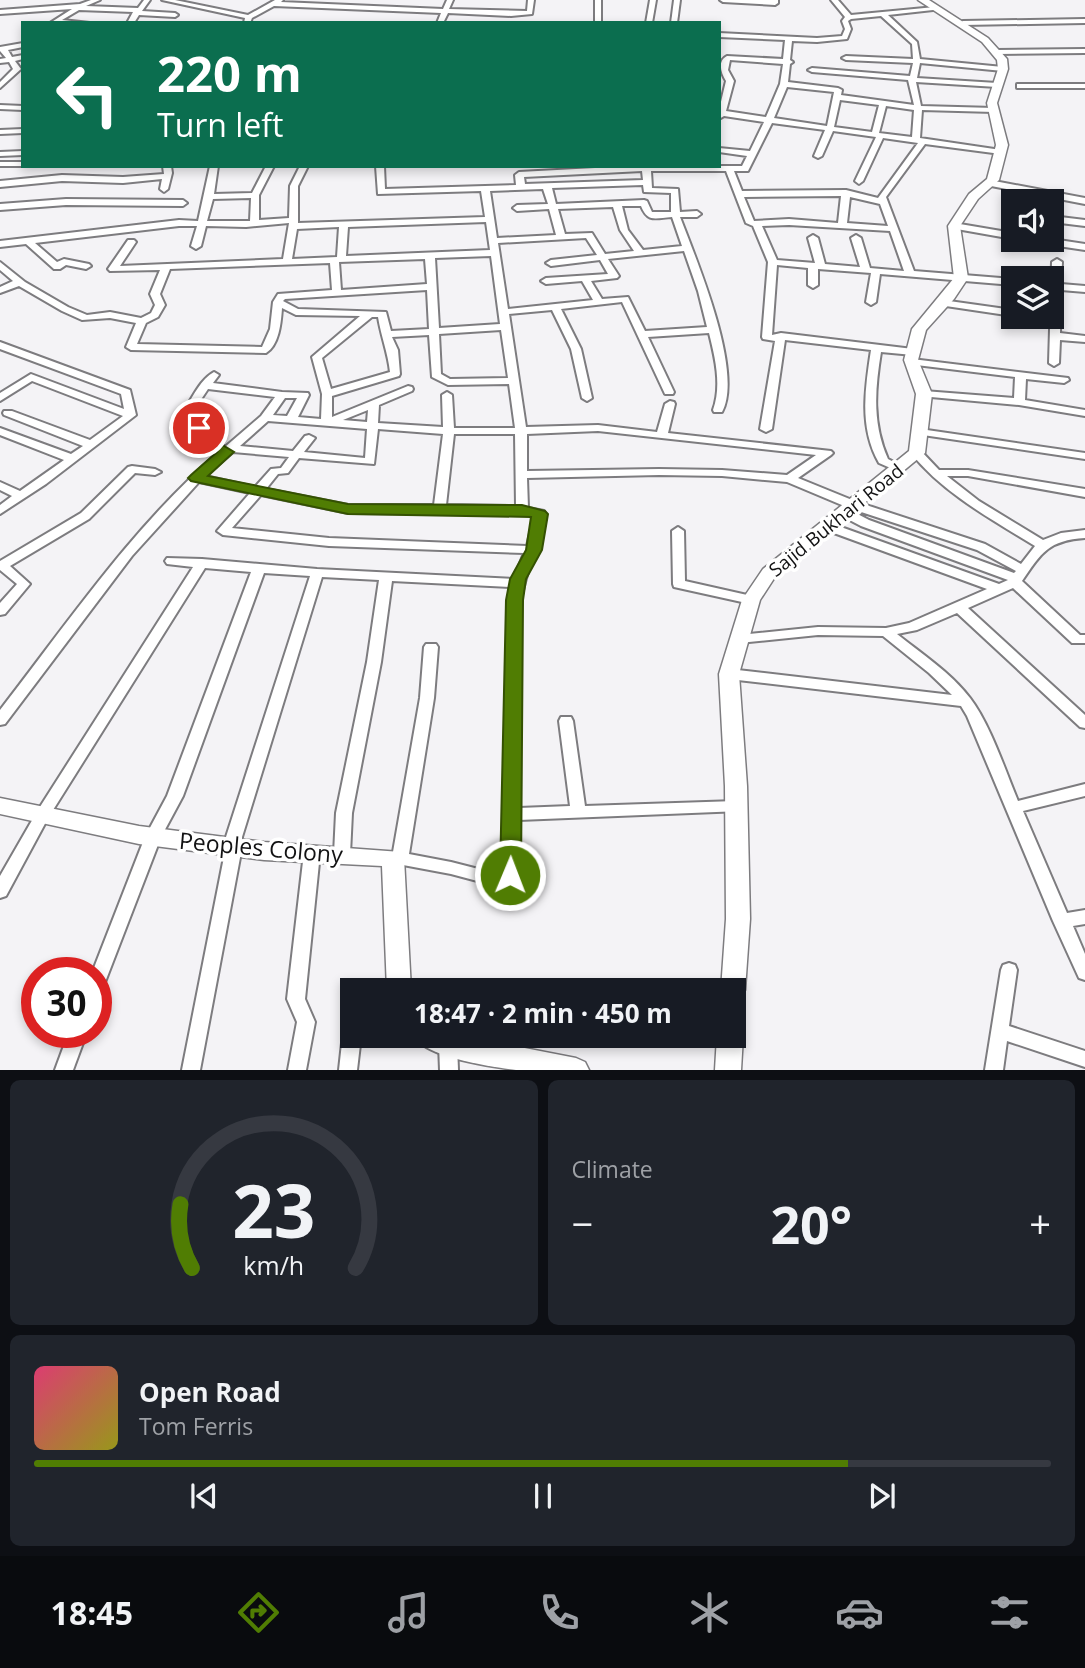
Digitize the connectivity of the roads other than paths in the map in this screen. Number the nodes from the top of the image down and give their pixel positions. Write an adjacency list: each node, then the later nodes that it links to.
1 (97, 0): 14 (street)
2 (147, 0): 17 (street)
3 (164, 0): 19 (street)
4 (450, 0): 18 (street)
5 (531, 0): 18 (street)
6 (598, 0): 29 (street)
7 (653, 0): 30 (street)
8 (677, 0): 31 (street)
9 (723, 0): 10 (street)
10 (775, 0)
11 (834, 0): 22 (street)
12 (276, 1): 18 (street); 23 (street)
13 (928, 4): 20 (street); 33 (street)
14 (79, 7): 15 (street); 16 (street); 24 (street)
15 (100, 9): 17 (street); 25 (street)
16 (0, 12)
17 (137, 12): 21 (street); 26 (street)
18 (443, 12): 28 (street)
19 (234, 14): 23 (street); 27 (street)
20 (883, 14): 22 (street); 45 (street)
21 (175, 15)
22 (849, 17): 35 (street)
23 (251, 20)
24 (55, 21)
25 (90, 21)
26 (131, 21)
27 (226, 21)
28 (441, 21)
29 (598, 21)
30 (649, 21)
31 (674, 21)
32 (1085, 21): 33 (street)
33 (963, 23): 39 (street)
34 (789, 38): 35 (street); 37 (street); 46 (street)
35 (845, 38): 42 (street)
36 (21, 45): 38 (street)
37 (722, 46): 46 (street); 47 (street)
38 (1, 49): 43 (street)
39 (997, 51): 40 (street); 48 (street)
40 (1085, 51)
41 (21, 57): 43 (street)
42 (846, 58): 45 (street); 50 (street)
43 (11, 59): 44 (street); 54 (street)
44 (0, 61)
45 (916, 61): 48 (street); 51 (street)
46 (789, 62): 52 (street)
47 (721, 66): 63 (street)
48 (1003, 69): 53 (street)
49 (812, 74): 50 (street)
50 (848, 78): 51 (street)
51 (913, 79): 53 (street); 61 (street)
52 (784, 84): 57 (street); 65 (street)
53 (997, 85): 62 (street)
54 (0, 86)
55 (1020, 86): 56 (street)
56 (1085, 86)
57 (837, 96): 58 (street); 66 (street)
58 (883, 104): 61 (street); 69 (street)
59 (0, 107): 60 (street)
60 (21, 108)
61 (918, 108): 62 (street); 70 (street)
62 (994, 110): 72 (street)
63 (721, 112)
64 (721, 115): 65 (street)
65 (769, 120): 66 (street); 75 (street)
66 (830, 128): 69 (street); 76 (street)
67 (21, 131): 68 (street)
68 (0, 132)
69 (878, 134): 70 (street); 90 (street)
70 (920, 140): 72 (street); 103 (street)
71 (721, 150): 75 (street)
72 (1001, 152): 91 (street)
73 (21, 153): 74 (street)
74 (0, 154)
75 (753, 154): 86 (street)
76 (818, 156)
77 (0, 164): 78 (street)
78 (21, 164)
79 (214, 168): 100 (street)
80 (269, 168): 99 (street)
81 (303, 168): 114 (street)
82 (380, 168): 95 (street)
83 (614, 168): 88 (street)
84 (646, 168): 89 (street)
85 (688, 168): 86 (street)
86 (729, 169): 98 (street)
87 (167, 171): 92 (street); 96 (street)
88 (519, 171): 94 (street)
89 (648, 181): 93 (street); 109 (street)
90 (859, 181)
91 (989, 183): 101 (street); 119 (street)
92 (0, 184)
93 (547, 186): 94 (street); 106 (street)
94 (521, 187): 95 (street)
95 (485, 188): 110 (street)
96 (164, 189)
97 (846, 193): 98 (street); 103 (street); 118 (street)
98 (738, 194): 117 (street)
99 (256, 195): 100 (street); 113 (street)
100 (209, 197): 112 (street)
101 (1085, 201)
102 (183, 202): 105 (street)
103 (884, 202): 120 (street)
104 (617, 204): 106 (street); 109 (street); 133 (street)
105 (0, 207)
106 (553, 207): 107 (street); 122 (street)
107 (517, 208)
108 (697, 214): 109 (street)
109 (676, 215): 132 (street)
110 (490, 219): 116 (street); 130 (street)
111 (1064, 220): 115 (street)
112 (202, 223): 113 (street); 125 (street); 129 (street)
113 (254, 223): 114 (street)
114 (293, 223): 116 (street); 137 (street)
115 (1085, 223)
116 (344, 224): 136 (street)
117 (757, 224): 118 (street); 138 (street)
118 (842, 225): 120 (street)
119 (954, 226): 121 (street); 149 (street)
120 (894, 229): 147 (street)
121 (1001, 234)
122 (561, 237): 130 (street); 135 (street)
123 (813, 238): 142 (street)
124 (856, 238): 146 (street)
125 (28, 241): 127 (street); 143 (street)
126 (131, 243): 145 (street)
127 (0, 244)
128 (1064, 244): 131 (street)
129 (196, 246)
130 (495, 247): 134 (street); 165 (street)
131 (1085, 247)
132 (688, 248): 133 (street); 170 (street)
133 (640, 253): 135 (street)
134 (430, 256): 136 (street); 154 (street)
135 (603, 257): 140 (street); 148 (street)
136 (338, 260): 137 (street); 158 (street)
137 (287, 262): 145 (street)
138 (773, 262): 142 (street); 175 (street)
139 (1057, 262): 144 (street)
140 (551, 263)
141 (0, 265): 152 (street)
142 (817, 265): 146 (street); 153 (street)
143 (86, 266)
144 (1057, 266)
145 (166, 267): 167 (street)
146 (871, 270): 147 (street); 161 (street)
147 (910, 274): 149 (street)
148 (585, 278): 150 (street); 160 (street)
149 (961, 278): 151 (street); 162 (street)
150 (546, 281)
151 (1001, 281)
152 (20, 282): 157 (street); 167 (street)
153 (813, 285)
154 (432, 287): 158 (street); 171 (street)
155 (1064, 287): 156 (street)
156 (1085, 289)
157 (0, 290)
158 (337, 293): 159 (street)
159 (278, 302): 166 (street); 167 (street)
160 (599, 302): 163 (street); 173 (street)
161 (871, 302)
162 (942, 303): 164 (street); 179 (street)
163 (555, 307): 165 (street); 192 (street)
164 (1001, 311)
165 (504, 312): 168 (street)
166 (369, 314): 172 (street); 187 (street)
167 (142, 321)
168 (507, 327): 171 (street); 184 (street)
169 (1055, 329): 174 (street)
170 (713, 330): 173 (street); 195 (street)
171 (434, 331): 172 (street); 184 (street)
172 (386, 334): 187 (street)
173 (643, 334): 208 (street)
174 (1055, 336): 176 (street); 180 (street)
175 (780, 339): 178 (street); 203 (street)
176 (1085, 339)
177 (0, 345): 198 (street)
178 (876, 348): 179 (street); 216 (street)
179 (912, 357): 181 (street); 188 (street, Sajid Bukhari Road)
180 (1054, 363)
181 (1021, 374): 183 (street); 193 (street)
182 (214, 375): 185 (street)
183 (1064, 380)
184 (514, 382): 205 (street)
185 (205, 385): 189 (street); 211 (street)
186 (408, 388): 194 (street)
187 (327, 394): 201 (street)
188 (923, 394): 193 (street); 207 (street, Sajid Bukhari Road)
189 (282, 395): 199 (street); 200 (street)
190 (447, 395): 204 (street)
191 (0, 398): 198 (street)
192 (587, 398)
193 (1019, 402): 197 (street)
194 (374, 404): 201 (street); 202 (street)
195 (718, 410)
196 (8, 413): 210 (street)
197 (1085, 413)
198 (131, 415): 210 (street)
199 (265, 418): 200 (street); 211 (street)
200 (291, 420): 201 (street)
201 (327, 423): 202 (street)
202 (373, 427): 204 (street); 213 (street)
203 (766, 429)
204 (449, 431): 205 (street); 226 (street)
205 (522, 431): 208 (street); 219 (street)
206 (0, 432): 215 (street)
207 (920, 432): 212 (street, Sajid Bukhari Road); 214 (street)
208 (662, 436): 221 (street)
209 (309, 438): 213 (street)
210 (92, 445): 215 (street)
211 (228, 450): 213 (street); 220 (street)
212 (917, 453): 216 (street, Sajid Bukhari Road); 218 (street)
213 (297, 454): 223 (street)
214 (1085, 456)
215 (73, 459): 225 (street)
216 (899, 468): 227 (street, Sajid Bukhari Road)
217 (155, 472): 245 (street)
218 (934, 473): 224 (street); 233 (street)
219 (523, 475): 221 (street); 229 (street)
220 (196, 478): 223 (street); 252 (street)
221 (789, 479): 227 (street)
222 (0, 486): 225 (street)
223 (257, 492): 226 (street); 234 (street)
224 (1085, 493)
225 (22, 496): 228 (street)
226 (440, 509): 229 (street)
227 (848, 509): 230 (street, Sajid Bukhari Road); 240 (street)
228 (0, 510)
229 (522, 510): 234 (street)
230 (827, 526): 242 (street); 243 (street, Sajid Bukhari Road)
231 (678, 531): 243 (street)
232 (1085, 534): 233 (street)
233 (1041, 544): 240 (street)
234 (534, 550): 241 (street)
235 (171, 561): 236 (street)
236 (202, 564): 237 (street); 260 (street)
237 (259, 568): 238 (street); 262 (street)
238 (317, 573): 239 (street); 263 (street)
239 (386, 575): 241 (street); 265 (street)
240 (1018, 577): 242 (street); 248 (street)
241 (517, 583): 261 (street)
242 (999, 589): 244 (street)
243 (751, 600): 247 (street, Sajid Bukhari Road)
244 (959, 607): 246 (street); 254 (street)
245 (0, 611)
246 (886, 632): 247 (street); 251 (street)
247 (739, 639): 250 (street, Sajid Bukhari Road)
248 (1085, 639)
249 (431, 647): 266 (street)
250 (729, 674): 251 (street); 257 (street, Sajid Bukhari Road)
251 (966, 702): 258 (street)
252 (0, 720)
253 (566, 721): 259 (street)
254 (1085, 723)
255 (1085, 790): 258 (street)
256 (0, 806): 260 (street, Peoples Colony)
257 (736, 807): 259 (street); 274 (street, Sajid Bukhari Road)
258 (1013, 808): 269 (street)
259 (578, 812): 261 (street)
260 (43, 814): 262 (street, Peoples Colony); 267 (street)
261 (512, 814): 266 (street)
262 (153, 837): 263 (street, Peoples Colony); 270 (street)
263 (234, 847): 264 (street, Peoples Colony); 282 (street)
264 (312, 853): 265 (street, Peoples Colony); 283 (street)
265 (342, 854): 266 (street, Peoples Colony)
266 (396, 859): 273 (street)
267 (0, 891)
268 (1085, 917): 269 (street)
269 (1061, 921): 272 (street)
270 (107, 957)
271 (1009, 970): 275 (street)
272 (1085, 973)
273 (399, 978)
274 (734, 978)
275 (1000, 1031): 280 (street); 287 (street)
276 (72, 1048): 281 (street)
277 (350, 1048): 284 (street)
278 (729, 1048): 286 (street)
279 (441, 1050): 285 (street)
280 (1085, 1059)
281 (64, 1069)
282 (191, 1069)
283 (297, 1069)
284 (348, 1069)
285 (574, 1069)
286 (728, 1069)
287 (994, 1069)

